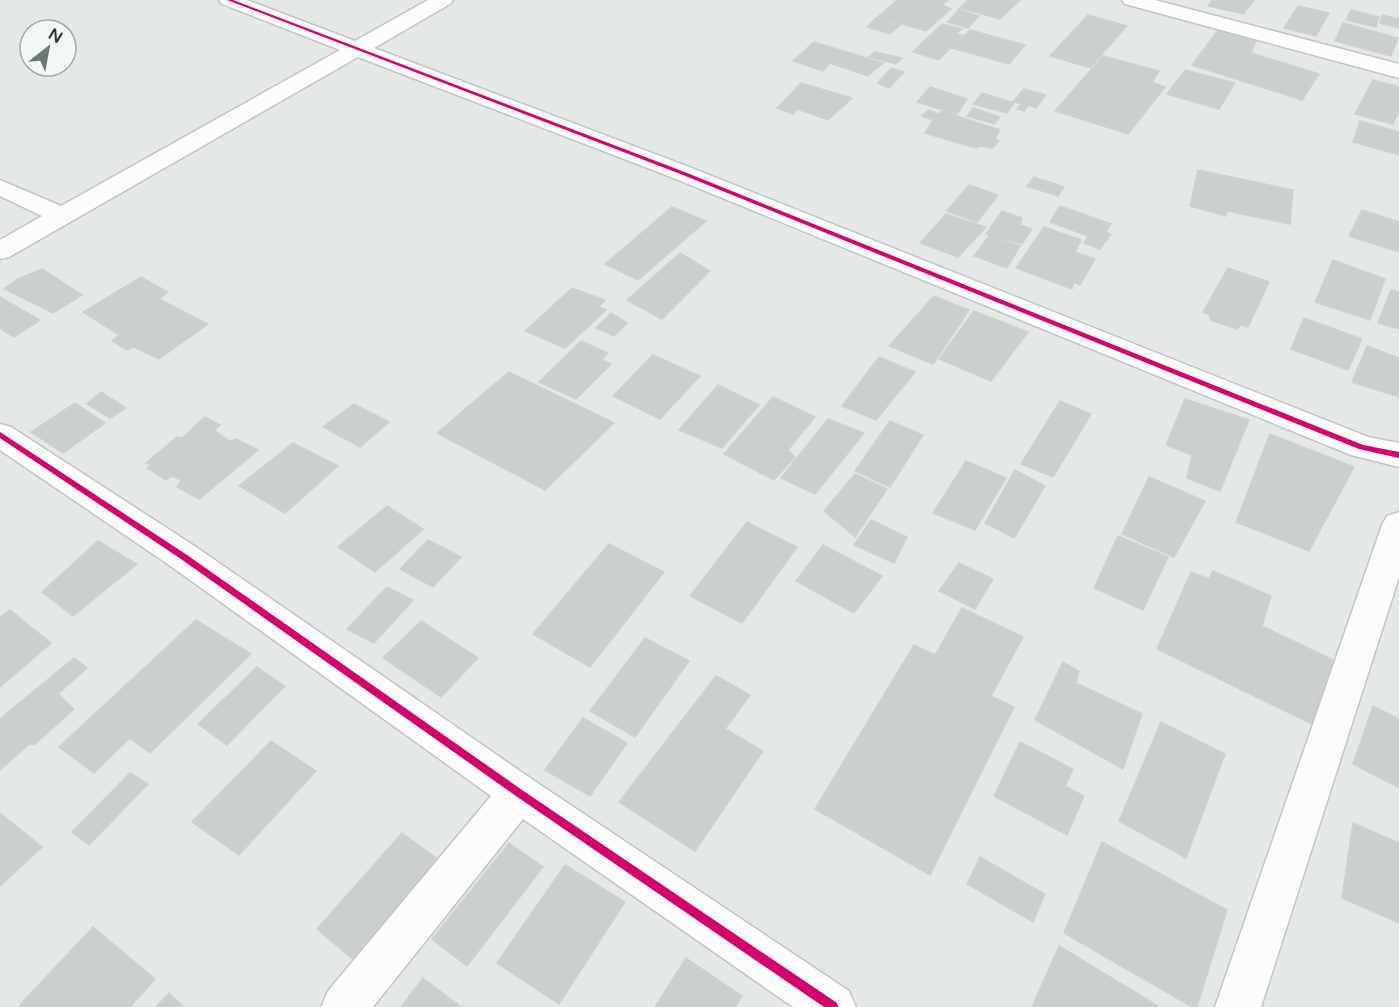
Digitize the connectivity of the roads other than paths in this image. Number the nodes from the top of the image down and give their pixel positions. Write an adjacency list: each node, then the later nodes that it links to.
1 (229, 0): 4 (street)
2 (443, 0): 4 (street)
3 (1132, 0): 5 (street)
4 (356, 49): 7 (street); 10 (street)
5 (1399, 71)
6 (0, 187): 7 (street)
7 (63, 216): 8 (street)
8 (0, 251)
9 (0, 435): 12 (street)
10 (1399, 455)
11 (1399, 525): 15 (street)
12 (519, 793): 13 (street); 14 (street)
13 (344, 1007)
14 (833, 1007)
15 (1238, 1007)

